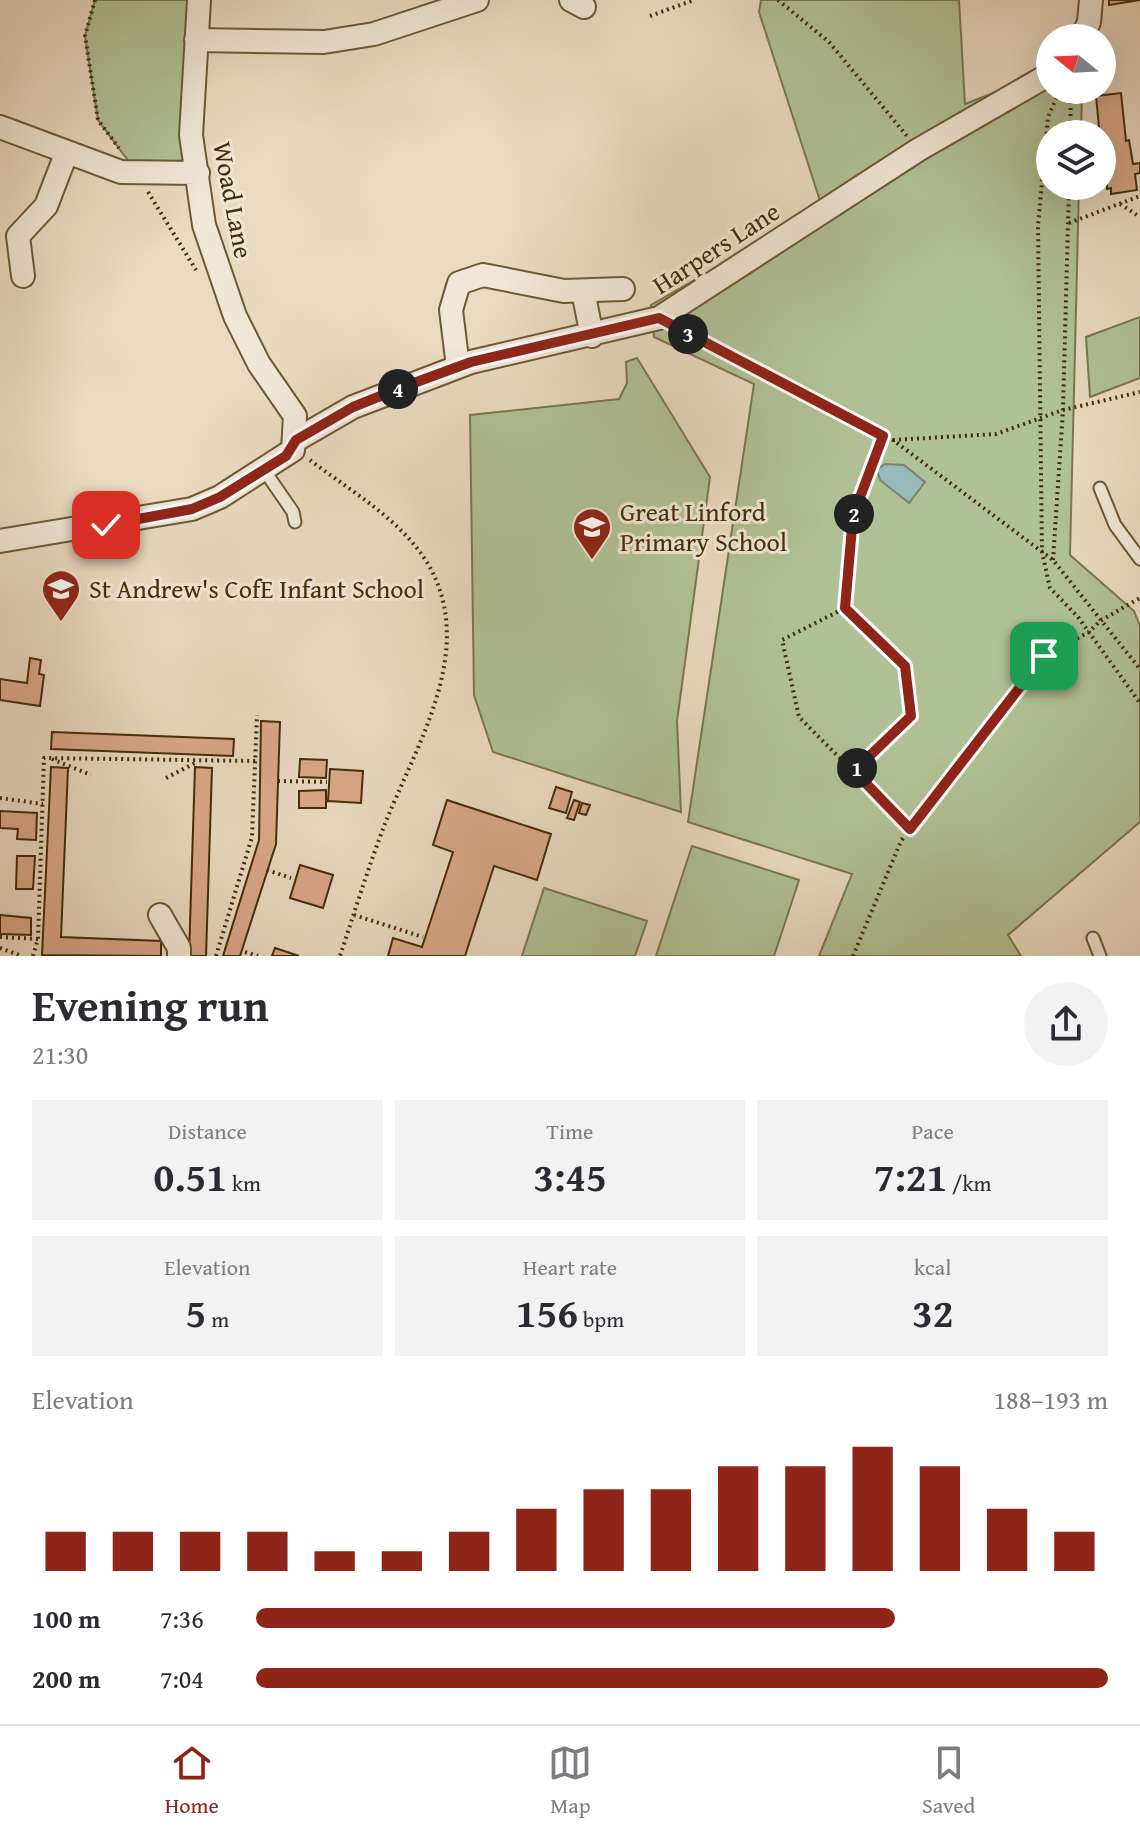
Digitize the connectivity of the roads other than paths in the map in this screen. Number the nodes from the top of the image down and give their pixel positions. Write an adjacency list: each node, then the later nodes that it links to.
1 (199, 0): 5 (street, Woad Lane)
2 (477, 0): 5 (street)
3 (1091, 0): 4 (street)
4 (1088, 24)
5 (196, 40): 9 (street, Woad Lane)
6 (1036, 82): 13 (street, Harpers Lane)
7 (0, 127): 8 (street)
8 (66, 154): 9 (street); 10 (street)
9 (198, 173): 15 (street, Woad Lane)
10 (23, 276)
11 (623, 289): 12 (street)
12 (583, 291): 13 (street); 14 (street)
13 (592, 336): 14 (street, Harpers Lane)
14 (458, 367): 15 (street, Harpers Lane)
15 (296, 440): 16 (street, Harpers Lane)
16 (264, 470): 18 (lane); 19 (street, Harpers Lane)
17 (1100, 488): 20 (lane)
18 (295, 522)
19 (0, 541)
20 (1140, 559)
21 (160, 915): 23 (street)
22 (1093, 938): 24 (lane)
23 (179, 956)
24 (1100, 956)

